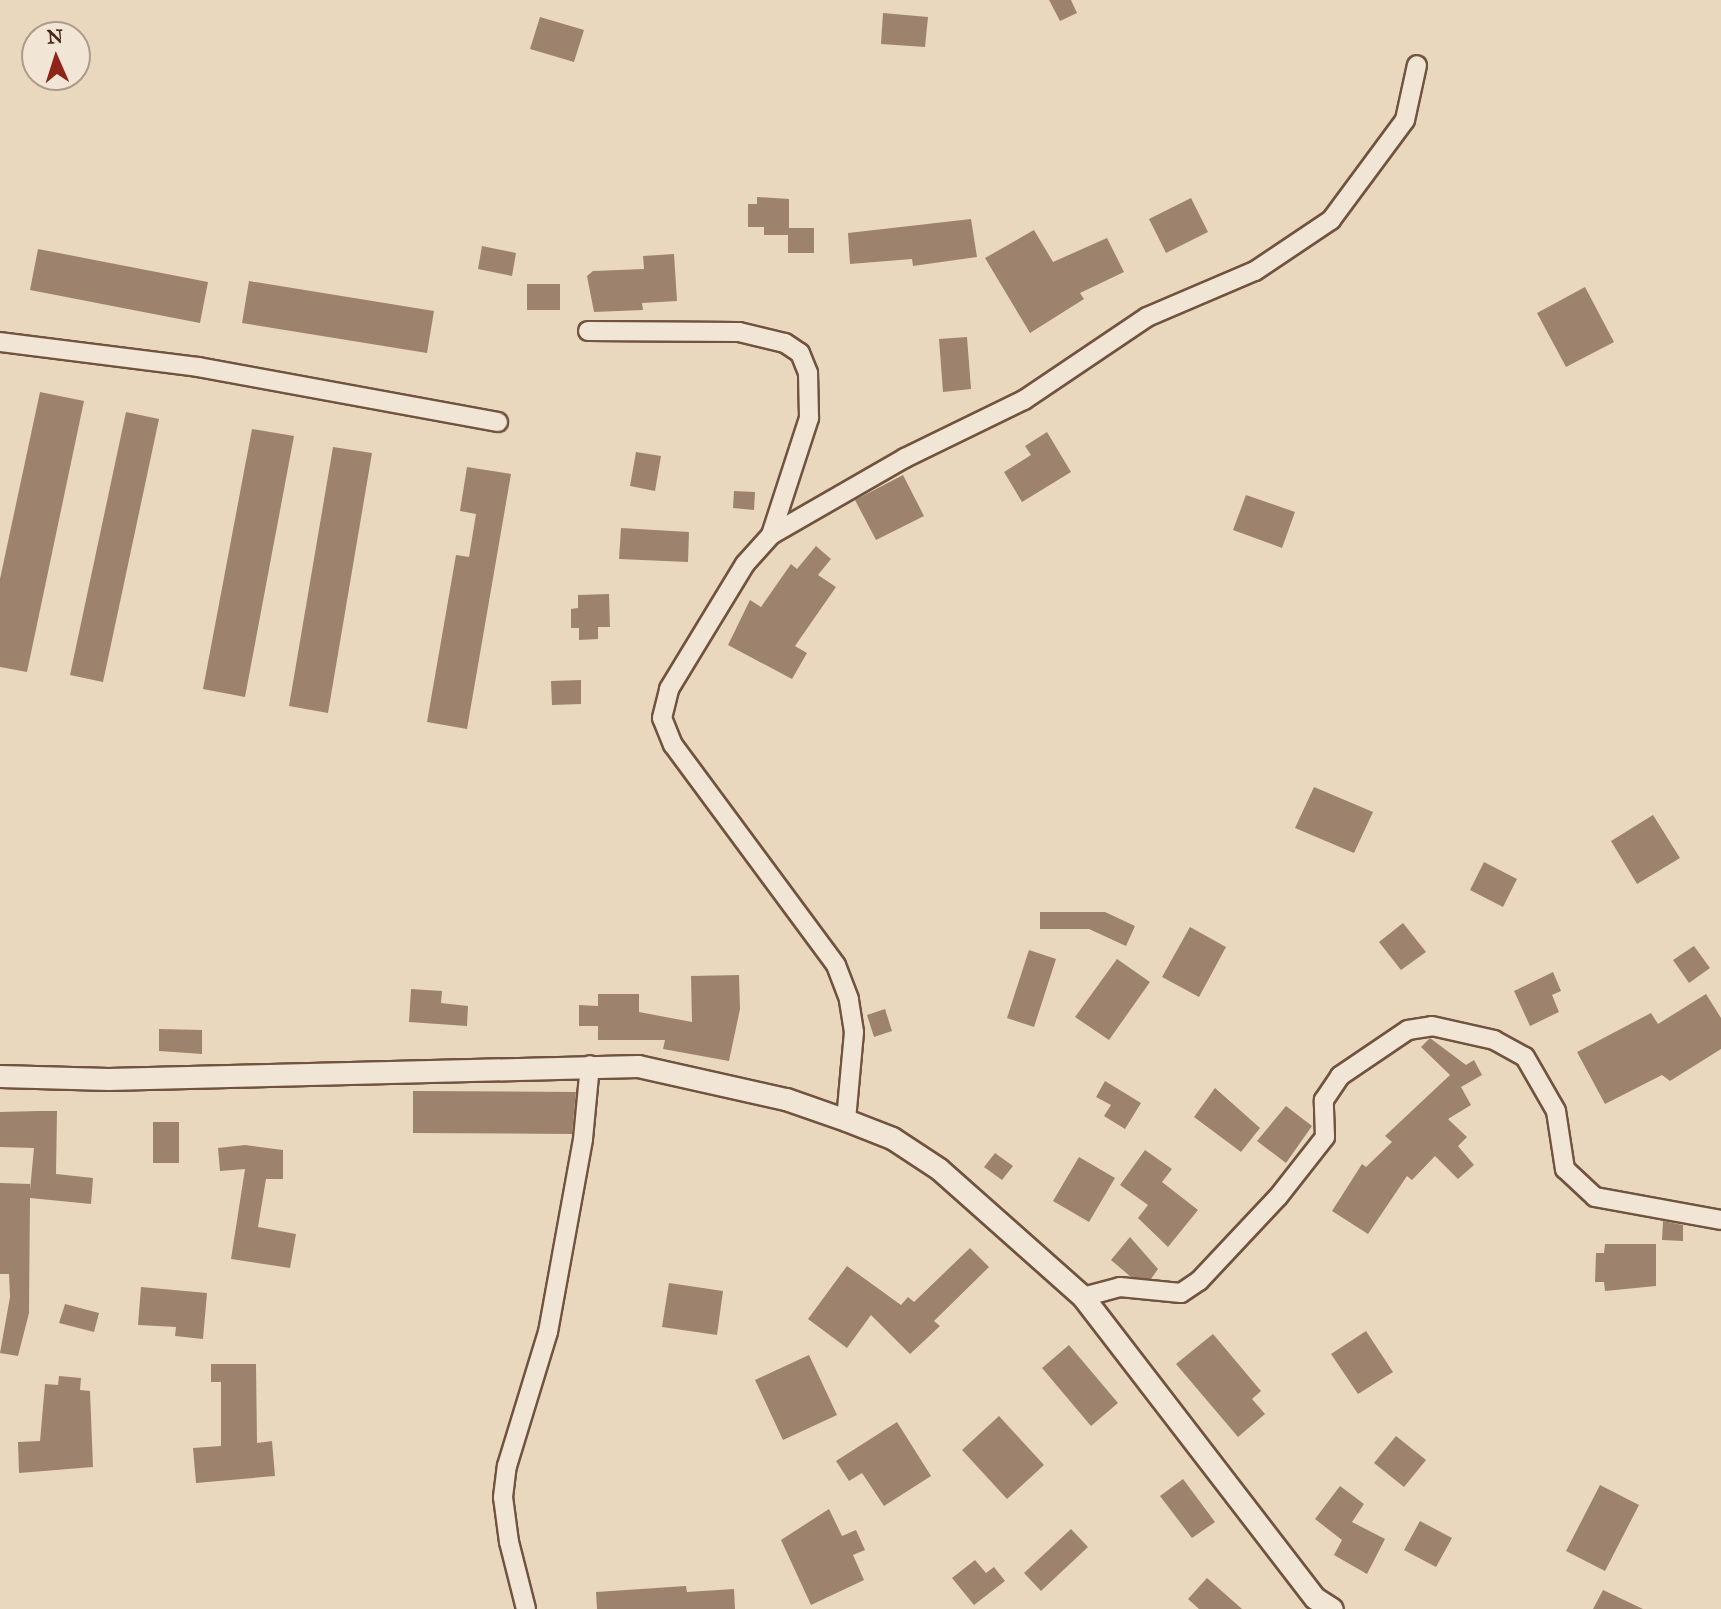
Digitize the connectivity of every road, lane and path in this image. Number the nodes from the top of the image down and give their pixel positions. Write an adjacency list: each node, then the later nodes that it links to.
1 (1417, 65): 5 (street)
2 (588, 331): 5 (street)
3 (0, 342): 4 (street)
4 (498, 422)
5 (771, 535): 8 (street)
6 (590, 1065): 7 (street); 8 (street); 12 (street)
7 (0, 1076)
8 (846, 1119): 10 (street)
9 (1721, 1220): 10 (street)
10 (1083, 1297): 11 (street)
11 (1318, 1605)
12 (526, 1609)

